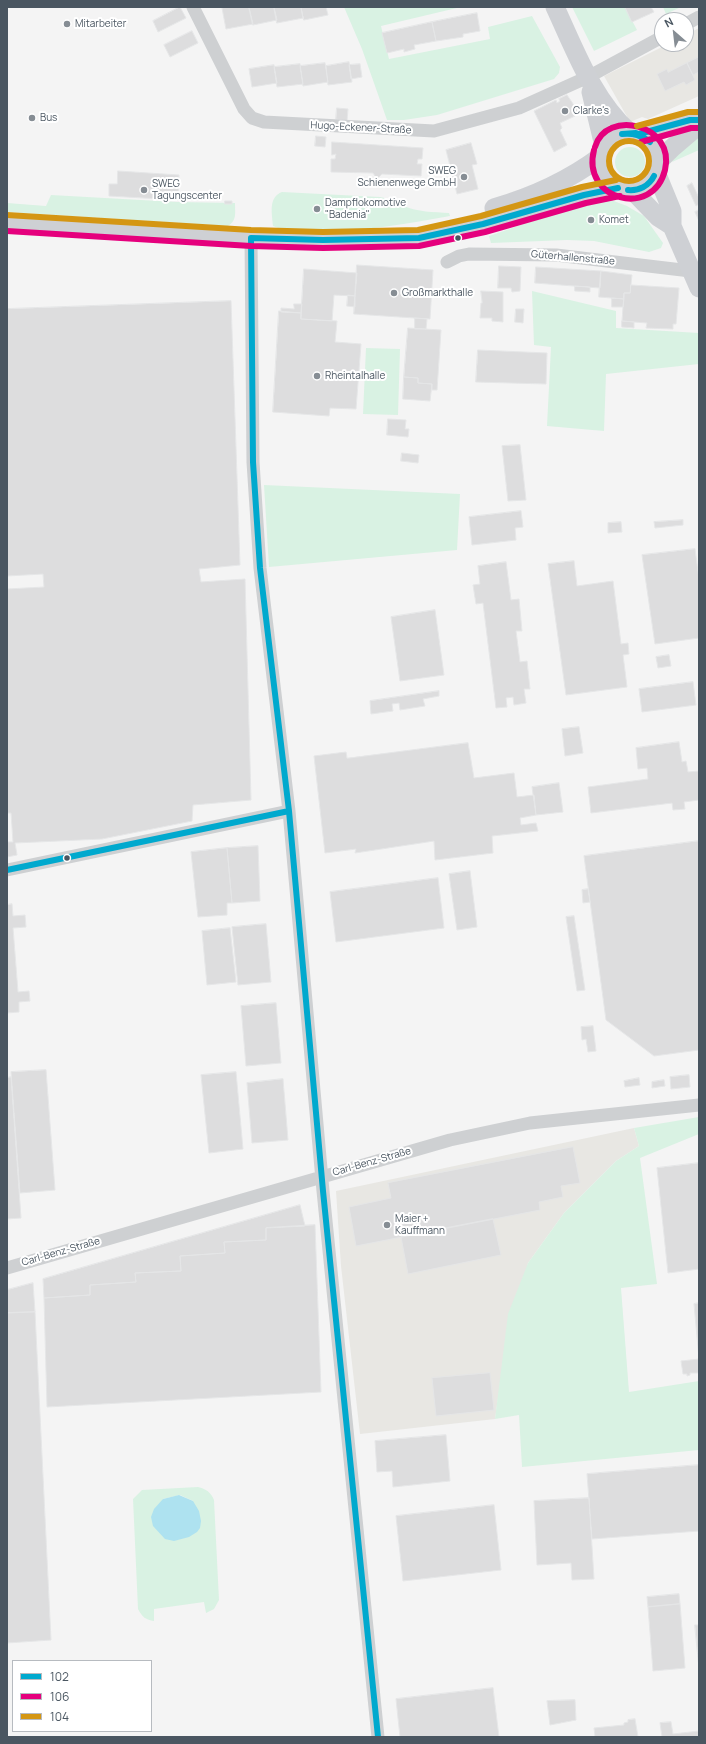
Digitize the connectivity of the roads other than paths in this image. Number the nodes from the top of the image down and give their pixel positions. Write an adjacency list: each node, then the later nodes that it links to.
1 (193, 7): 4 (street, Hugo-Eckener-Straße)
2 (555, 7): 4 (main road)
3 (654, 41): 4 (street, Hugo-Eckener-Straße)
4 (588, 77): 7 (main road); 8 (main road)
5 (699, 120): 7 (main road)
6 (699, 125): 9 (main road)
7 (634, 133): 8 (main road); 9 (main road)
8 (602, 151): 10 (main road); 14 (main road)
9 (657, 167): 10 (main road); 12 (main road)
10 (625, 189): 12 (main road); 14 (main road)
11 (7, 223): 13 (main road)
12 (672, 226): 16 (main road)
13 (251, 238): 14 (main road); 17 (street)
14 (371, 240)
15 (447, 262): 16 (street, Güterhallenstraße)
16 (697, 278)
17 (289, 810): 18 (street); 20 (street)
18 (7, 870)
19 (699, 1105): 20 (street, Carl-Benz-Straße)
20 (322, 1176): 21 (street, Carl-Benz-Straße); 22 (street)
21 (7, 1268)
22 (378, 1737)

